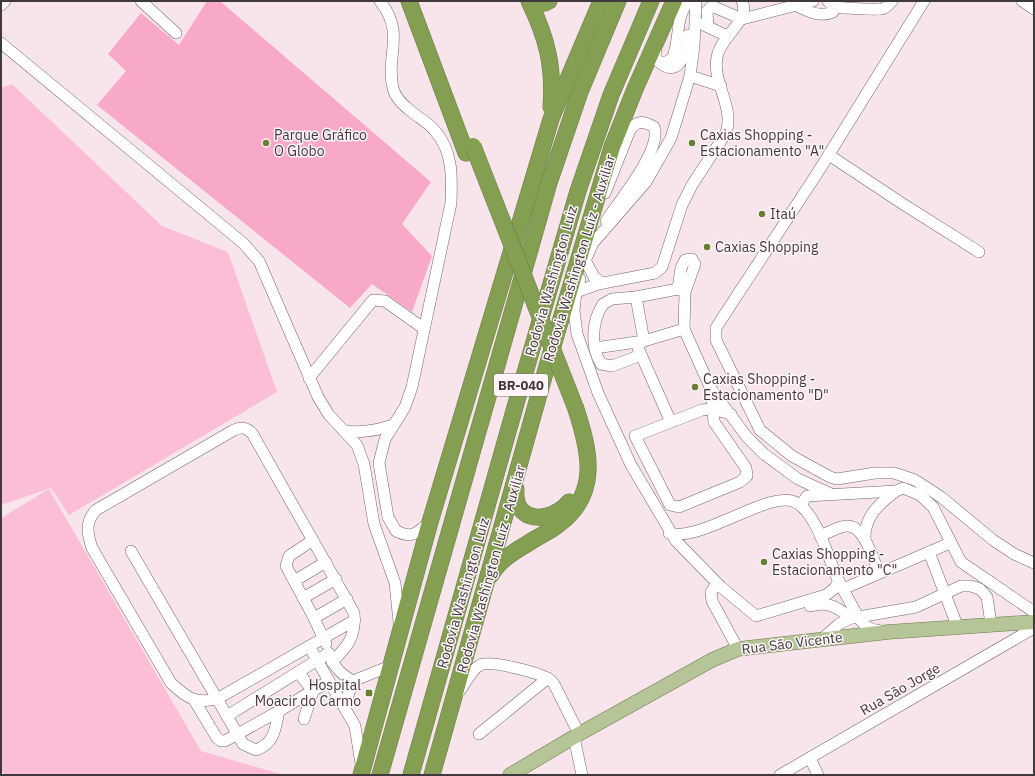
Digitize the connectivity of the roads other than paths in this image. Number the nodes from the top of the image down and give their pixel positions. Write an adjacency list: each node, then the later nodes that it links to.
1 (5, 1): 22 (street)
2 (141, 1): 27 (street)
3 (380, 1): 44 (street)
4 (409, 1): 35 (highway)
5 (418, 1): 35 (highway)
6 (529, 1): 33 (highway)
7 (532, 1): 8 (highway)
8 (549, 1)
9 (601, 1): 33 (highway)
10 (618, 1): 119 (highway, Rodovia Washington Luiz / BR-040)
11 (651, 1): 121 (highway, Rodovia Washington Luiz / BR-040)
12 (659, 1): 34 (highway)
13 (674, 1): 28 (highway, Rodovia Washington Luiz - Auxiliar)
14 (691, 1): 25 (street); 28 (street)
15 (742, 1): 24 (street)
16 (813, 1): 20 (street)
17 (892, 1): 21 (street)
18 (924, 1): 36 (street)
19 (1022, 1): 23 (street)
20 (792, 3): 21 (street); 24 (street)
21 (831, 4)
22 (1, 5)
23 (1034, 9)
24 (742, 19): 26 (street); 29 (street)
25 (695, 21): 26 (street); 31 (street)
26 (708, 27): 29 (street)
27 (176, 33)
28 (660, 33): 34 (highway, Rodovia Washington Luiz - Auxiliar)
29 (727, 36): 32 (street)
30 (1, 43): 49 (street)
31 (690, 76): 32 (street); 37 (street)
32 (721, 86): 41 (street)
33 (550, 119): 63 (highway)
34 (612, 147): 40 (highway, Rodovia Washington Luiz - Auxiliar)
35 (470, 149): 52 (highway)
36 (829, 155): 38 (street); 75 (street)
37 (600, 233): 39 (street); 40 (street)
38 (979, 252)
39 (585, 260): 41 (street); 42 (street)
40 (575, 272): 57 (highway, Rodovia Washington Luiz - Auxiliar)
41 (602, 283): 42 (street)
42 (576, 292): 65 (street)
43 (636, 297): 45 (street); 46 (street); 47 (street)
44 (423, 328): 49 (street); 55 (street)
45 (684, 329): 46 (street); 50 (street)
46 (640, 342): 47 (street); 48 (street)
47 (595, 348): 48 (street)
48 (641, 355): 54 (street)
49 (309, 378): 56 (street)
50 (711, 389): 51 (street); 53 (street)
51 (711, 409): 53 (street); 54 (street); 54 (street)
52 (573, 412): 57 (highway); 81 (highway)
53 (730, 414): 58 (street)
54 (670, 420)
55 (393, 424): 56 (street); 62 (street)
56 (344, 431): 64 (street)
57 (518, 471): 81 (highway, Rodovia Washington Luiz - Auxiliar)
58 (803, 480): 60 (street); 61 (street)
59 (896, 491): 60 (street); 69 (street); 70 (street)
60 (831, 494): 61 (street)
61 (801, 501): 66 (street); 67 (street)
62 (388, 517): 63 (street); 64 (street)
63 (430, 522): 95 (highway)
64 (374, 524): 95 (street)
65 (669, 533): 66 (street); 72 (street)
66 (690, 534): 72 (street)
67 (820, 536): 69 (street); 80 (street)
68 (313, 540): 74 (street); 78 (street); 110 (street)
69 (865, 540): 76 (street)
70 (950, 543): 73 (street); 86 (street)
71 (132, 551): 109 (street)
72 (686, 552): 79 (street)
73 (929, 552): 76 (street); 82 (street)
74 (326, 562): 77 (street); 78 (street)
75 (1034, 564)
76 (879, 573): 80 (street)
77 (336, 579): 83 (street); 84 (street)
78 (294, 581): 83 (street)
79 (717, 583): 85 (street); 99 (street)
80 (841, 585): 85 (street); 88 (street)
81 (484, 589): 108 (highway, Rodovia Washington Luiz - Auxiliar)
82 (945, 594): 88 (street); 91 (street); 92 (street)
83 (303, 598): 87 (street)
84 (347, 599): 87 (street); 89 (street)
85 (806, 604): 88 (street)
86 (1034, 612)
87 (314, 618): 96 (street)
88 (855, 618): 94 (street); 97 (street)
89 (355, 620): 96 (street); 100 (street)
90 (1034, 622): 91 (main road, Rua Sāo Vicente)
91 (991, 624): 92 (main road, Rua Sāo Vicente)
92 (958, 628): 94 (main road, Rua Sāo Vicente)
93 (1034, 628): 118 (street, Rua São Jorge)
94 (888, 632): 97 (main road, Rua Sāo Vicente)
95 (399, 634): 102 (highway); 119 (highway)
96 (324, 639): 98 (street); 100 (street)
97 (822, 639): 99 (main road, Rua Sāo Vicente)
98 (309, 646): 101 (street); 109 (street)
99 (738, 649): 117 (main road, Rua Sāo Vicente)
100 (330, 657): 101 (street); 106 (street)
101 (317, 661): 103 (street); 105 (street)
102 (390, 666): 106 (street); 120 (highway)
103 (298, 672): 107 (street); 113 (street)
104 (548, 678): 108 (street); 116 (street); 117 (street)
105 (329, 681): 107 (street); 111 (street)
106 (352, 681): 111 (street)
107 (313, 691): 112 (street); 114 (street)
108 (455, 698): 122 (highway, Rodovia Washington Luiz - Auxiliar)
109 (217, 699): 110 (street); 113 (street)
110 (194, 700): 115 (street)
111 (344, 707): 120 (street)
112 (279, 711): 115 (street); 115 (street)
113 (227, 716): 115 (street)
114 (304, 719)
115 (237, 734)
116 (479, 734)
117 (576, 735): 123 (main road, Rua Sāo Vicente); 124 (street)
118 (810, 758): 125 (street, Rua São Jorge); 126 (street)
119 (381, 771)
120 (362, 773)
121 (411, 775)
122 (432, 775)
123 (510, 775)
124 (582, 775)
125 (780, 775)
126 (818, 775)

